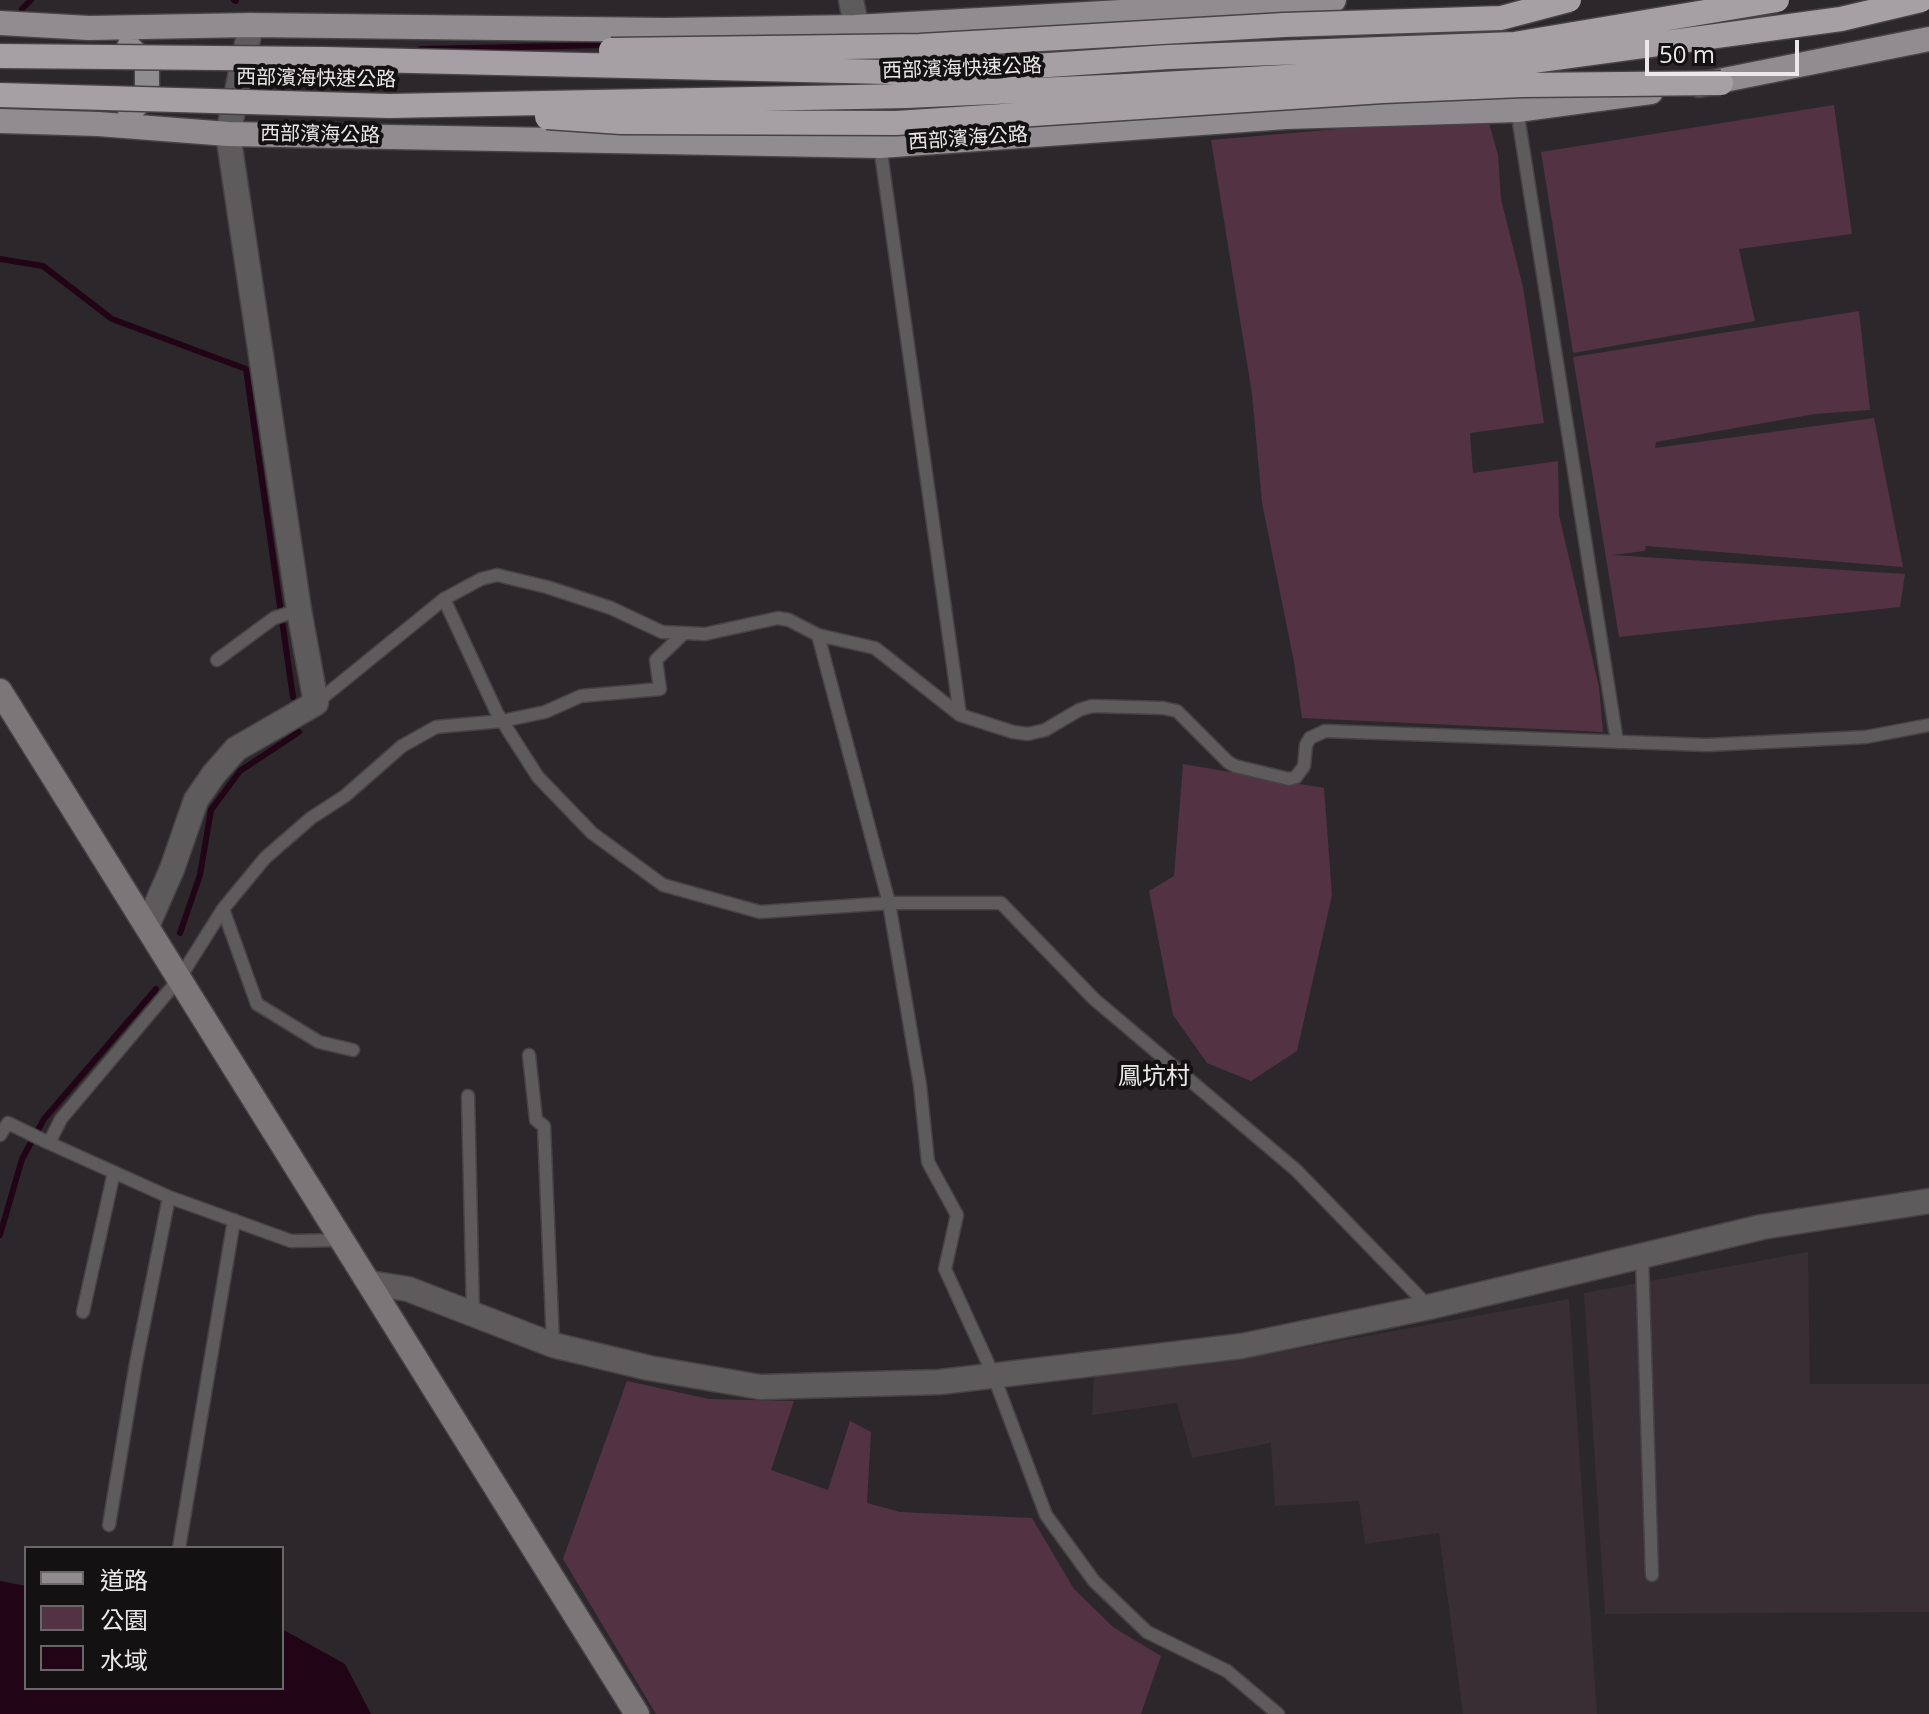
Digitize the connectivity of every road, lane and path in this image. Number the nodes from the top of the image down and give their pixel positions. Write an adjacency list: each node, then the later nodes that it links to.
1 (851, 0): 8 (street)
2 (1334, 0): 8 (main road)
3 (1569, 0): 12 (highway, bridge)
4 (1777, 0): 12 (highway, 西部濱海快速公路, bridge)
5 (1921, 0): 15 (highway, 西部濱海快速公路, bridge)
6 (0, 23): 9 (main road)
7 (251, 25): 8 (main road); 9 (main road); 19 (street)
8 (855, 27): 20 (street)
9 (89, 28): 18 (main road)
10 (1929, 39): 13 (main road, 西部濱海公路)
11 (0, 56): 12 (highway, 西部濱海快速公路, bridge)
12 (325, 59)
13 (1721, 83): 15 (highway, bridge); 16 (main road, 西部濱海公路)
14 (0, 95): 15 (highway, 西部濱海快速公路, bridge)
15 (389, 106)
16 (1517, 110): 20 (main road, 西部濱海公路); 31 (lane)
17 (0, 121): 18 (main road, 西部濱海公路)
18 (98, 124): 19 (main road, 西部濱海公路)
19 (228, 134): 20 (main road, 西部濱海公路); 22 (street)
20 (880, 146): 28 (lane)
21 (444, 599): 23 (lane); 27 (lane); 29 (lane)
22 (299, 610): 25 (lane); 27 (street)
23 (682, 635): 24 (lane); 29 (lane)
24 (818, 635): 28 (lane); 32 (lane)
25 (217, 660)
26 (0, 691): 34 (street)
27 (316, 703): 34 (street)
28 (960, 715): 31 (lane)
29 (502, 721): 32 (lane); 33 (lane)
30 (1929, 725): 31 (lane)
31 (1617, 742)
32 (889, 903): 48 (lane); 52 (lane)
33 (223, 909): 35 (lane); 36 (lane)
34 (147, 926): 35 (street)
35 (179, 979): 40 (lane); 45 (street)
36 (353, 1050)
37 (529, 1055): 51 (lane)
38 (468, 1096): 50 (lane)
39 (0, 1135): 40 (lane)
40 (49, 1143): 41 (lane)
41 (114, 1172): 42 (lane); 49 (lane)
42 (169, 1197): 44 (lane); 53 (lane)
43 (1929, 1201): 46 (street)
44 (234, 1220): 45 (lane); 54 (lane)
45 (342, 1240): 47 (street)
46 (1642, 1258): 48 (street); 55 (lane)
47 (369, 1283): 50 (street); 56 (street)
48 (1429, 1307): 52 (street)
49 (83, 1312)
50 (473, 1314): 51 (street)
51 (553, 1345): 52 (street)
52 (993, 1374): 57 (lane)
53 (109, 1525)
54 (179, 1546)
55 (1652, 1575)
56 (637, 1714)
57 (1278, 1714)

